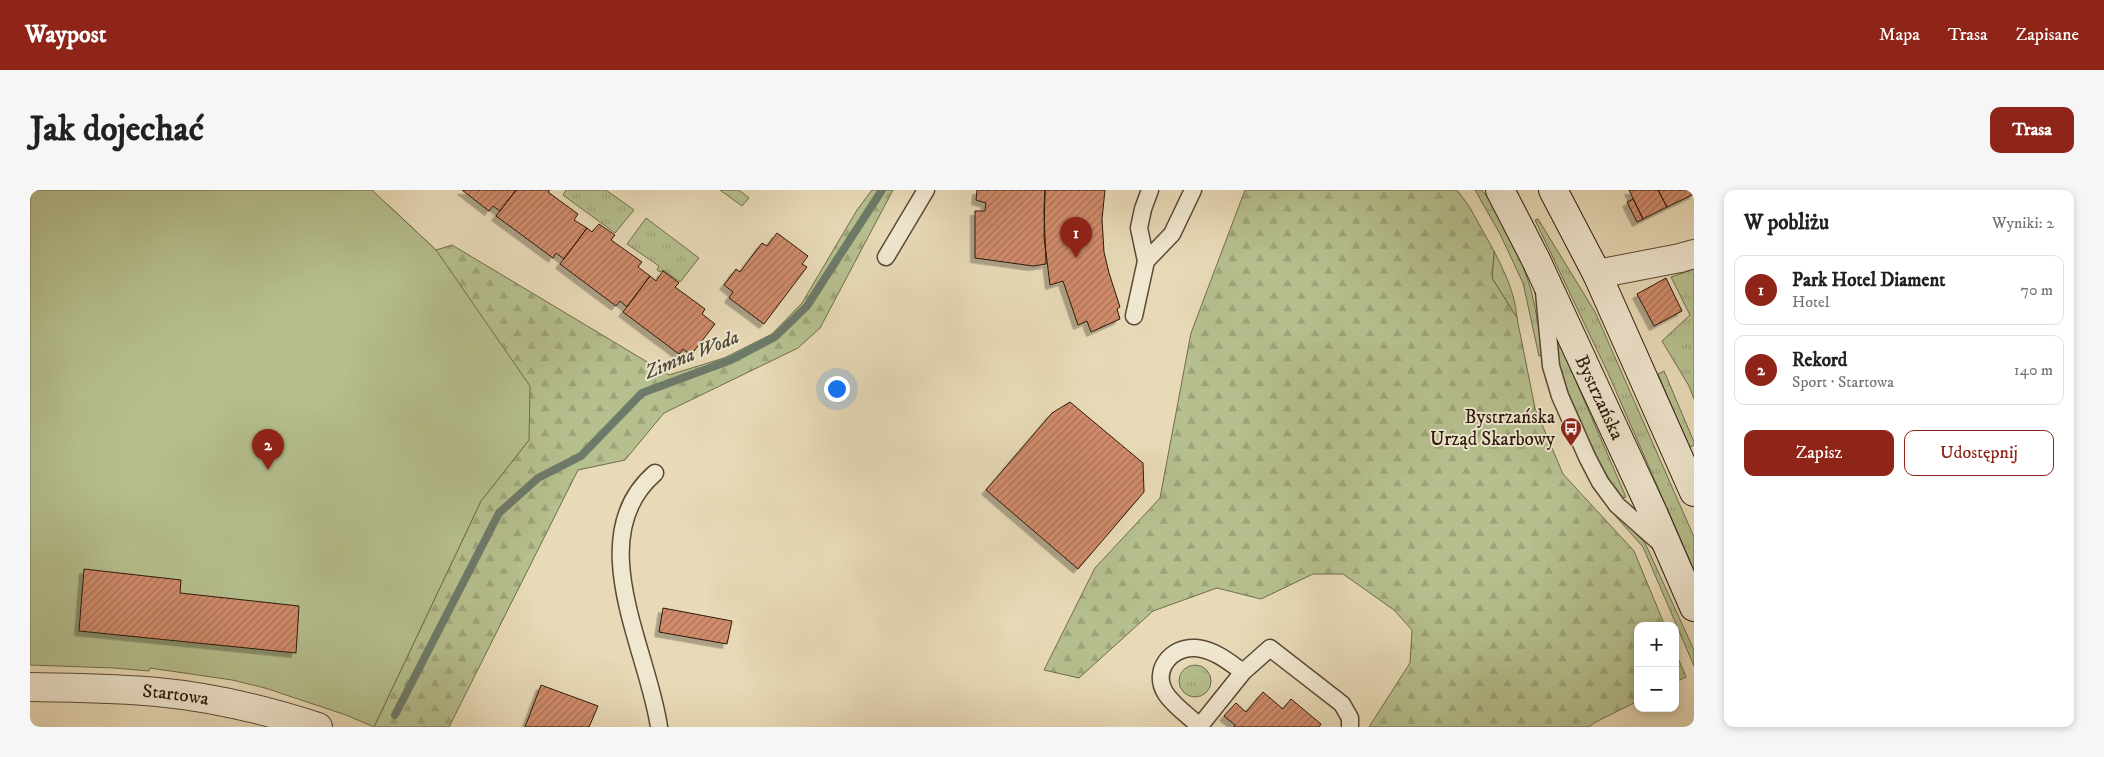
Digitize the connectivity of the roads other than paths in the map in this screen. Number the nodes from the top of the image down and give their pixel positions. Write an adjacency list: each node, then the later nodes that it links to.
1 (926, 190): 7 (lane)
2 (1150, 190): 8 (lane)
3 (1193, 190): 8 (lane)
4 (1500, 190): 10 (main road, Bystrzańska)
5 (1553, 190): 9 (main road)
6 (1694, 254): 9 (main road)
7 (886, 257)
8 (1146, 261): 11 (lane)
9 (1597, 274): 13 (main road)
10 (1543, 275): 14 (main road, Bystrzańska); 14 (lane)
11 (1134, 316)
12 (654, 473): 19 (lane)
13 (1694, 492)
14 (1670, 552): 15 (main road, Bystrzańska)
15 (1694, 607)
16 (1244, 672): 20 (lane); 20 (lane); 21 (lane)
17 (30, 687): 18 (main road, Startowa)
18 (318, 727)
19 (659, 727)
20 (1199, 727)
21 (1350, 727)

